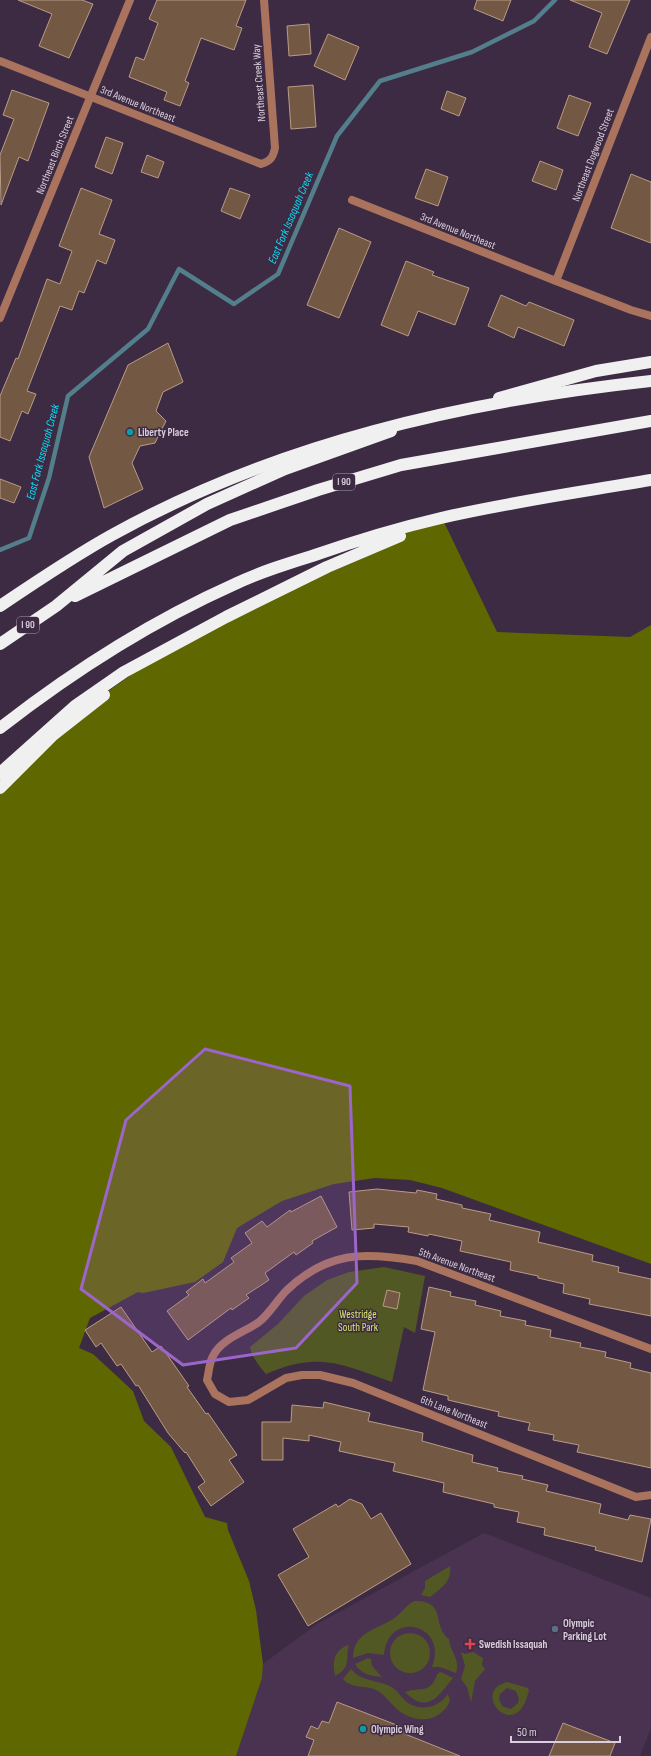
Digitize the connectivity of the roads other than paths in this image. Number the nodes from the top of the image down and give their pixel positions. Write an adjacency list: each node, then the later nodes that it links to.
1 (130, 0): 5 (street, Northeast Birch Street)
2 (264, 0): 6 (street, Northeast Creek Way)
3 (651, 37): 8 (street, Northeast Dogwood Street)
4 (0, 61): 5 (street, 3rd Avenue Northeast)
5 (91, 97): 6 (street, 3rd Avenue Northeast); 10 (street, Northeast Birch Street)
6 (268, 162)
7 (352, 200): 8 (street, 3rd Avenue Northeast)
8 (556, 281): 9 (street, 3rd Avenue Northeast)
9 (651, 316)
10 (0, 318)
11 (651, 362): 17 (highway)
12 (651, 381): 16 (highway, bridge)
13 (651, 421): 17 (highway, I 90)
14 (651, 480): 15 (highway)
15 (442, 518): 19 (highway); 20 (highway)
16 (0, 606)
17 (56, 606): 18 (highway, I 90)
18 (0, 644)
19 (165, 651): 21 (highway); 22 (highway)
20 (0, 728)
21 (0, 773)
22 (0, 788)
23 (651, 1349): 24 (street, 5th Avenue Northeast)
24 (248, 1400): 25 (street, 6th Lane Northeast)
25 (651, 1495)

